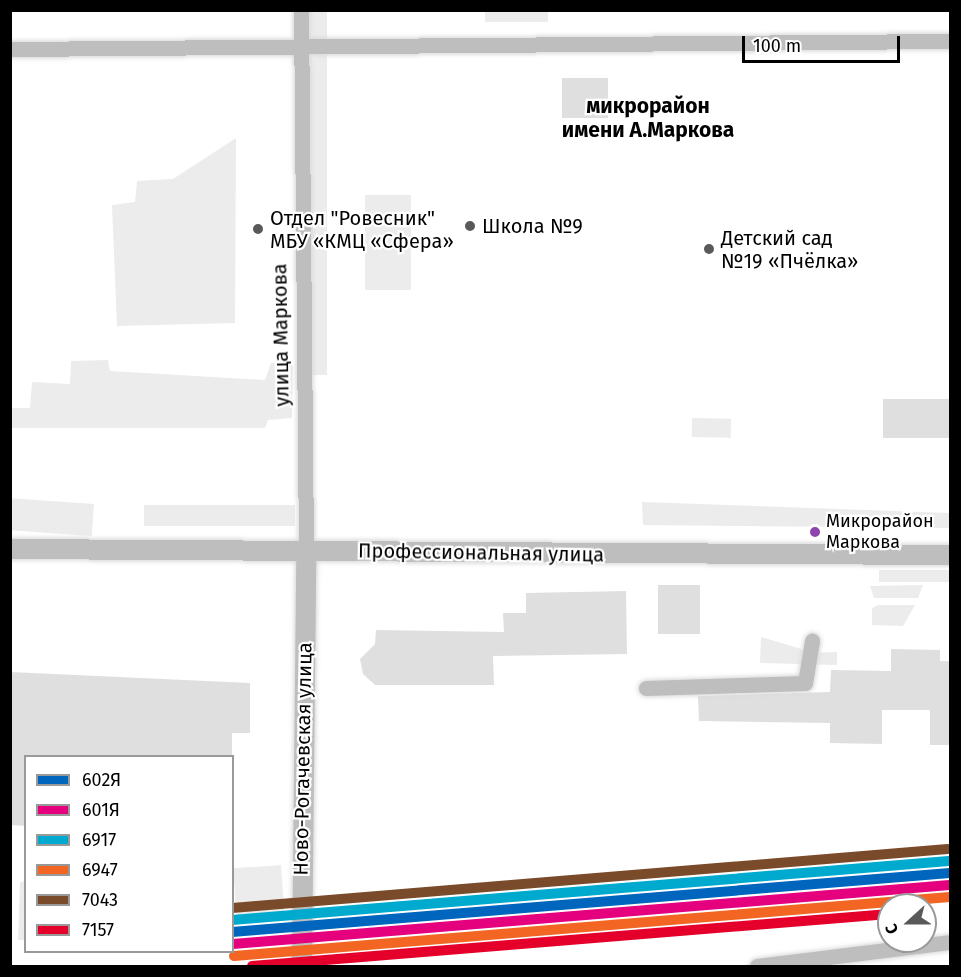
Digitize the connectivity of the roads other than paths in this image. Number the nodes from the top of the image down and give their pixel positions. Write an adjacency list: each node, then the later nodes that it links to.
1 (301, 10): 3 (street, улица Маркова)
2 (951, 41): 3 (street)
3 (302, 45): 4 (street); 6 (street, улица Маркова)
4 (10, 48)
5 (10, 549): 6 (main road, Профессиональная улица)
6 (306, 551): 7 (main road, Профессиональная улица); 11 (main road, Ново-Рогачевская улица)
7 (951, 555)
8 (812, 641): 9 (street)
9 (645, 688)
10 (951, 942): 12 (street)
11 (302, 966)
12 (757, 966)

